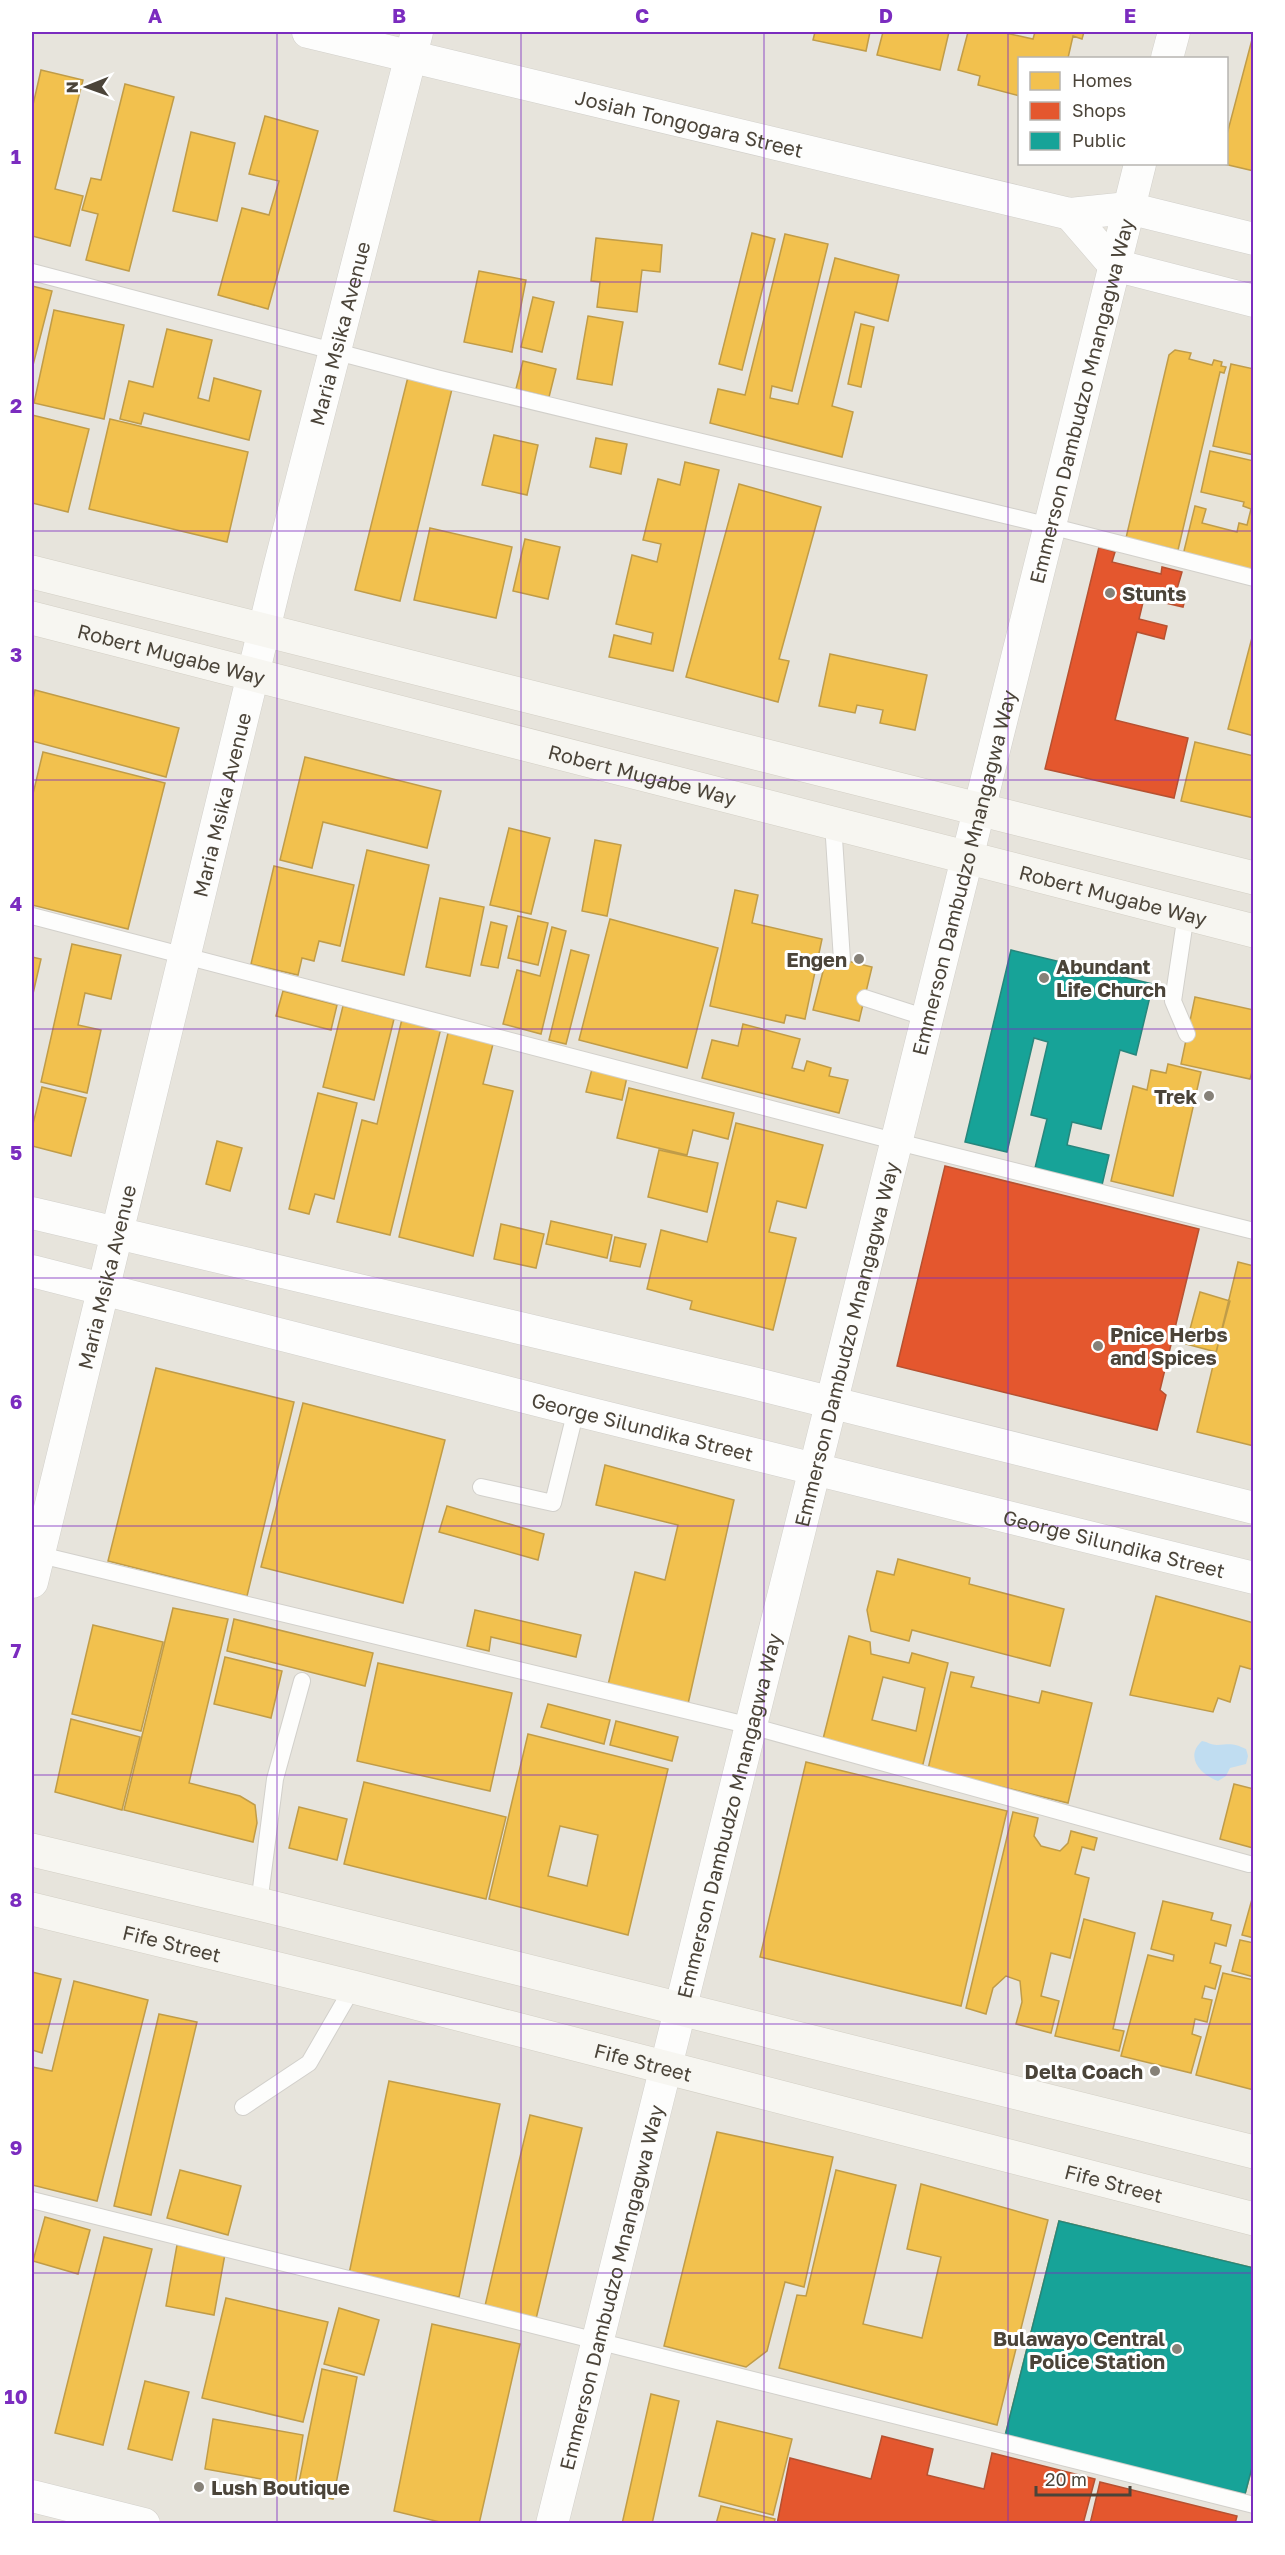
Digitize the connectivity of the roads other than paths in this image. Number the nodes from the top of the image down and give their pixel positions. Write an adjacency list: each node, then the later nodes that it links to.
1 (308, 32): 3 (street, Josiah Tongogara Street)
2 (1174, 32): 4 (street)
3 (414, 45): 7 (street, Josiah Tongogara Street); 12 (street, Maria Msika Avenue)
4 (1167, 57)
5 (1140, 165): 6 (street, Emmerson Dambudzo Mnangagwa Way)
6 (1128, 208): 7 (street, Josiah Tongogara Street); 8 (street, Josiah Tongogara Street); 9 (street, Emmerson Dambudzo Mnangagwa Way)
7 (1070, 214): 9 (street)
8 (1254, 239)
9 (1114, 265): 11 (street); 13 (street, Emmerson Dambudzo Mnangagwa Way)
10 (32, 272): 12 (lane)
11 (1254, 301)
12 (335, 351): 13 (lane); 17 (street, Maria Msika Avenue)
13 (1050, 526): 15 (lane); 19 (street, Emmerson Dambudzo Mnangagwa Way)
14 (32, 572): 17 (main road)
15 (1254, 578)
16 (32, 618): 18 (main road, Robert Mugabe Way)
17 (264, 630): 18 (street, Maria Msika Avenue); 19 (main road)
18 (253, 675): 20 (main road, Robert Mugabe Way); 26 (street, Maria Msika Avenue)
19 (980, 809): 21 (street, Emmerson Dambudzo Mnangagwa Way); 22 (main road)
20 (833, 823): 21 (main road, Robert Mugabe Way); 27 (lane)
21 (967, 858): 23 (main road, Robert Mugabe Way); 29 (street, Emmerson Dambudzo Mnangagwa Way)
22 (1254, 878)
23 (1185, 914): 25 (main road, Robert Mugabe Way); 30 (lane)
24 (32, 916): 26 (lane)
25 (1254, 931)
26 (184, 955): 31 (lane); 34 (street, Maria Msika Avenue)
27 (842, 960)
28 (865, 998): 29 (lane)
29 (927, 1017): 31 (street, Emmerson Dambudzo Mnangagwa Way)
30 (1187, 1034)
31 (898, 1142): 33 (lane); 37 (street, Emmerson Dambudzo Mnangagwa Way)
32 (32, 1213): 34 (street)
33 (1254, 1231)
34 (116, 1233): 36 (street, Maria Msika Avenue); 37 (street)
35 (32, 1271): 36 (street, George Silundika Street)
36 (103, 1289): 38 (street, George Silundika Street); 42 (street, Maria Msika Avenue)
37 (832, 1402): 39 (street, Emmerson Dambudzo Mnangagwa Way); 41 (street)
38 (576, 1410): 39 (street, George Silundika Street); 40 (lane)
39 (816, 1468): 43 (street, George Silundika Street); 45 (street, Emmerson Dambudzo Mnangagwa Way)
40 (482, 1487)
41 (1254, 1508)
42 (34, 1563): 45 (lane)
43 (1254, 1578)
44 (302, 1682): 48 (lane)
45 (751, 1726): 47 (lane); 51 (street, Emmerson Dambudzo Mnangagwa Way)
46 (32, 1850): 48 (main road)
47 (1249, 1864)
48 (259, 1904): 51 (main road)
49 (32, 1909): 50 (main road, Fife Street)
50 (353, 1988): 52 (main road, Fife Street); 53 (lane)
51 (680, 2008): 52 (street, Emmerson Dambudzo Mnangagwa Way); 54 (main road)
52 (665, 2068): 56 (main road, Fife Street); 57 (street, Emmerson Dambudzo Mnangagwa Way)
53 (243, 2107)
54 (1254, 2152)
55 (32, 2200): 57 (lane)
56 (1254, 2219)
57 (597, 2341): 59 (lane); 61 (street, Emmerson Dambudzo Mnangagwa Way)
58 (32, 2496): 60 (street)
59 (1254, 2505)
60 (144, 2523)
61 (552, 2523)

